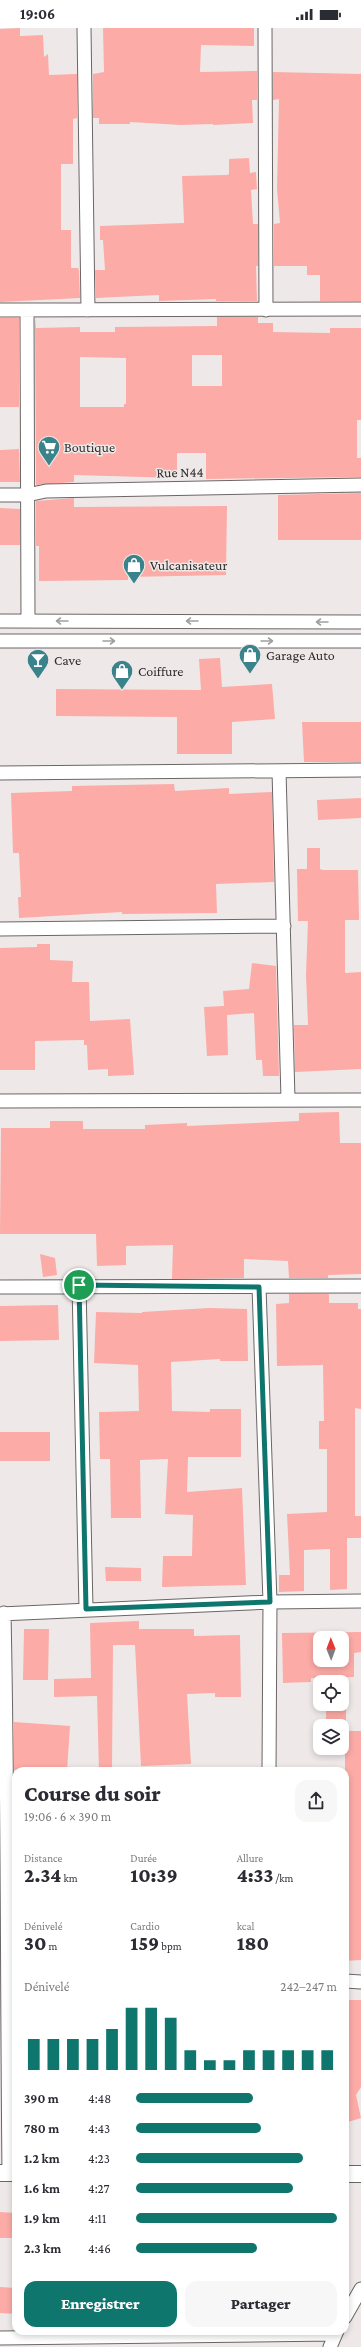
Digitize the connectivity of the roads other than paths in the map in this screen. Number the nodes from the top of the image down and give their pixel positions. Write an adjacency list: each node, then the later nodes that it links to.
1 (84, 28): 6 (street)
2 (265, 28): 7 (street)
3 (361, 309): 7 (street)
4 (0, 310): 5 (street)
5 (27, 310): 6 (street); 10 (street)
6 (88, 310): 7 (street)
7 (266, 310)
8 (361, 484): 10 (street, Rue N44)
9 (0, 495): 10 (street, Rue N44)
10 (27, 495): 12 (street)
11 (0, 621): 12 (street)
12 (28, 621): 13 (street, one-way to 12)
13 (361, 622)
14 (0, 641): 15 (street, one-way to 15)
15 (361, 641)
16 (361, 770): 17 (street)
17 (280, 771): 18 (street); 19 (street)
18 (0, 773)
19 (284, 926): 20 (street); 21 (street)
20 (0, 929)
21 (288, 1099): 22 (street); 23 (street)
22 (361, 1100)
23 (0, 1101)
24 (79, 1285): 26 (street); 27 (street); 30 (street)
25 (361, 1286): 27 (street)
26 (0, 1287)
27 (259, 1287): 29 (street)
28 (361, 1601): 29 (street)
29 (270, 1602): 30 (street); 32 (street)
30 (86, 1609): 31 (street)
31 (2, 1614): 33 (street)
32 (269, 1767)
33 (8, 1794): 36 (street)
34 (349, 1982): 35 (street)
35 (361, 1982)
36 (11, 1984): 37 (street)
37 (8, 2173)
38 (349, 2174): 39 (street)
39 (361, 2174)
40 (361, 2289): 41 (street)
41 (349, 2310)
42 (202, 2335): 44 (street)
43 (335, 2335): 45 (street)
44 (0, 2338)
45 (330, 2347)

